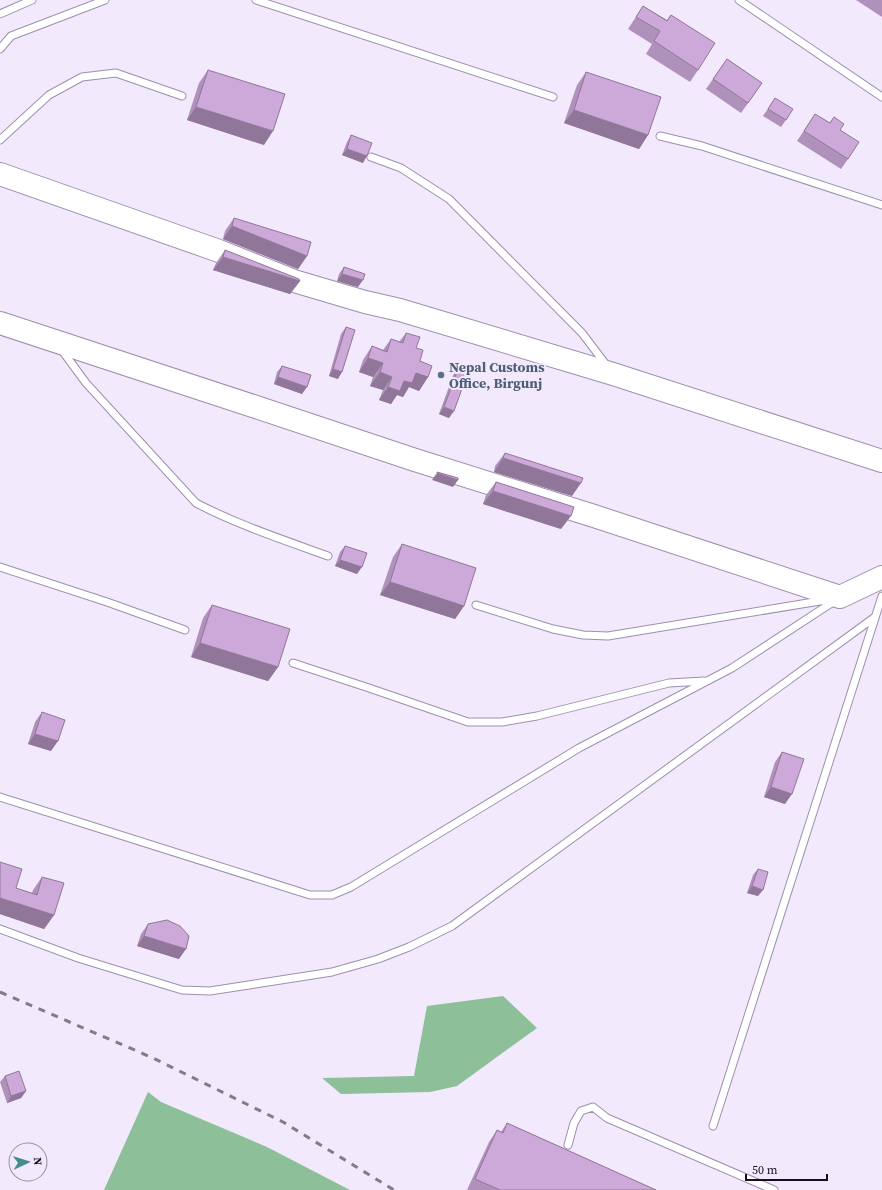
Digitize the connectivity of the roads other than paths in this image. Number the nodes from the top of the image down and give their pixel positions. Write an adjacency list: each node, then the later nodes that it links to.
1 (32, 0): 5 (lane)
2 (105, 0): 6 (lane)
3 (256, 0): 8 (lane)
4 (739, 0): 9 (lane)
5 (0, 14)
6 (0, 49)
7 (182, 96): 11 (lane)
8 (553, 97)
9 (882, 97)
10 (660, 136): 14 (lane)
11 (0, 140)
12 (371, 157): 17 (lane)
13 (0, 174): 17 (highway)
14 (882, 205)
15 (0, 323): 16 (highway)
16 (56, 342): 19 (lane); 23 (highway)
17 (613, 374): 18 (highway)
18 (882, 461)
19 (328, 556)
20 (0, 567): 26 (lane)
21 (882, 577): 23 (highway)
22 (882, 596): 25 (lane)
23 (840, 597): 24 (lane); 28 (lane)
24 (476, 606)
25 (875, 617): 30 (lane); 31 (lane)
26 (185, 630)
27 (293, 663): 28 (lane)
28 (708, 681): 29 (lane)
29 (0, 797)
30 (0, 929)
31 (712, 1126)
32 (568, 1145): 33 (lane)
33 (774, 1190)

